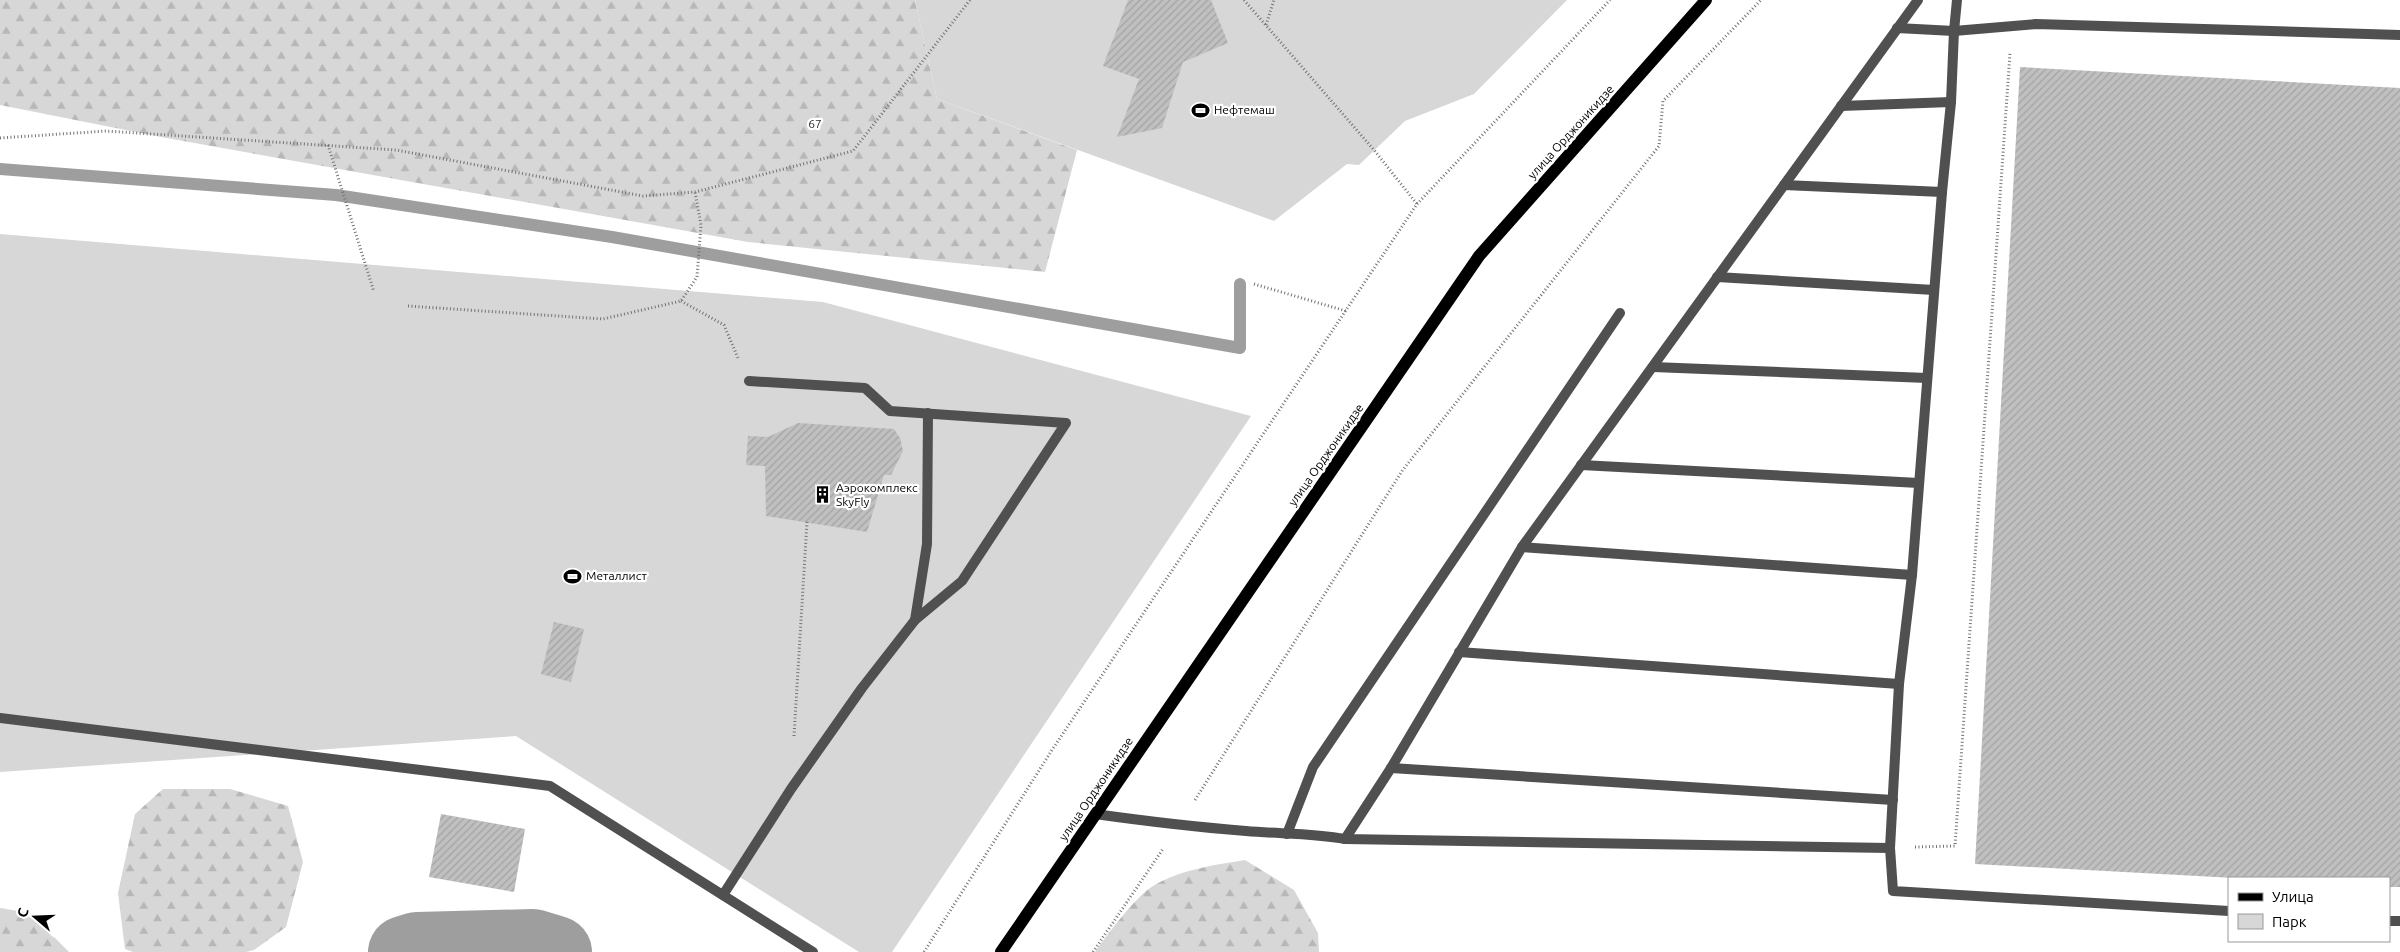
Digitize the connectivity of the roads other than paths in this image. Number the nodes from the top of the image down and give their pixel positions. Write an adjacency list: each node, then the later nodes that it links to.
1 (1706, 0): 28 (main road, улица Орджоникидзе)
2 (1918, 0): 4 (lane)
3 (1957, 0): 5 (lane)
4 (1897, 28): 5 (lane); 8 (lane)
5 (1954, 31): 6 (lane); 7 (lane)
6 (2400, 35)
7 (1951, 102): 8 (lane); 10 (lane)
8 (1841, 106): 9 (lane)
9 (1784, 184): 10 (lane); 11 (lane)
10 (1942, 192): 12 (lane)
11 (1717, 277): 12 (lane); 14 (lane)
12 (1934, 290): 15 (lane)
13 (1620, 313): 29 (lane)
14 (1652, 367): 15 (lane); 18 (lane)
15 (1927, 378): 19 (lane)
16 (749, 381): 17 (lane)
17 (928, 413): 22 (lane); 22 (lane)
18 (1581, 465): 19 (lane); 20 (lane)
19 (1919, 483): 21 (lane)
20 (1522, 547): 21 (lane); 23 (lane)
21 (1912, 575): 24 (lane)
22 (916, 620): 32 (lane)
23 (1459, 652): 24 (lane); 26 (lane)
24 (1899, 684): 27 (lane)
25 (0, 718): 32 (lane)
26 (1391, 768): 27 (lane); 30 (lane)
27 (1893, 800): 31 (lane)
28 (1095, 814): 29 (lane); 35 (main road, улица Орджоникидзе)
29 (1287, 834): 30 (lane)
30 (1345, 839): 31 (lane)
31 (1890, 848): 33 (lane)
32 (723, 895): 34 (lane)
33 (2228, 911)
34 (813, 952)
35 (1001, 952)

